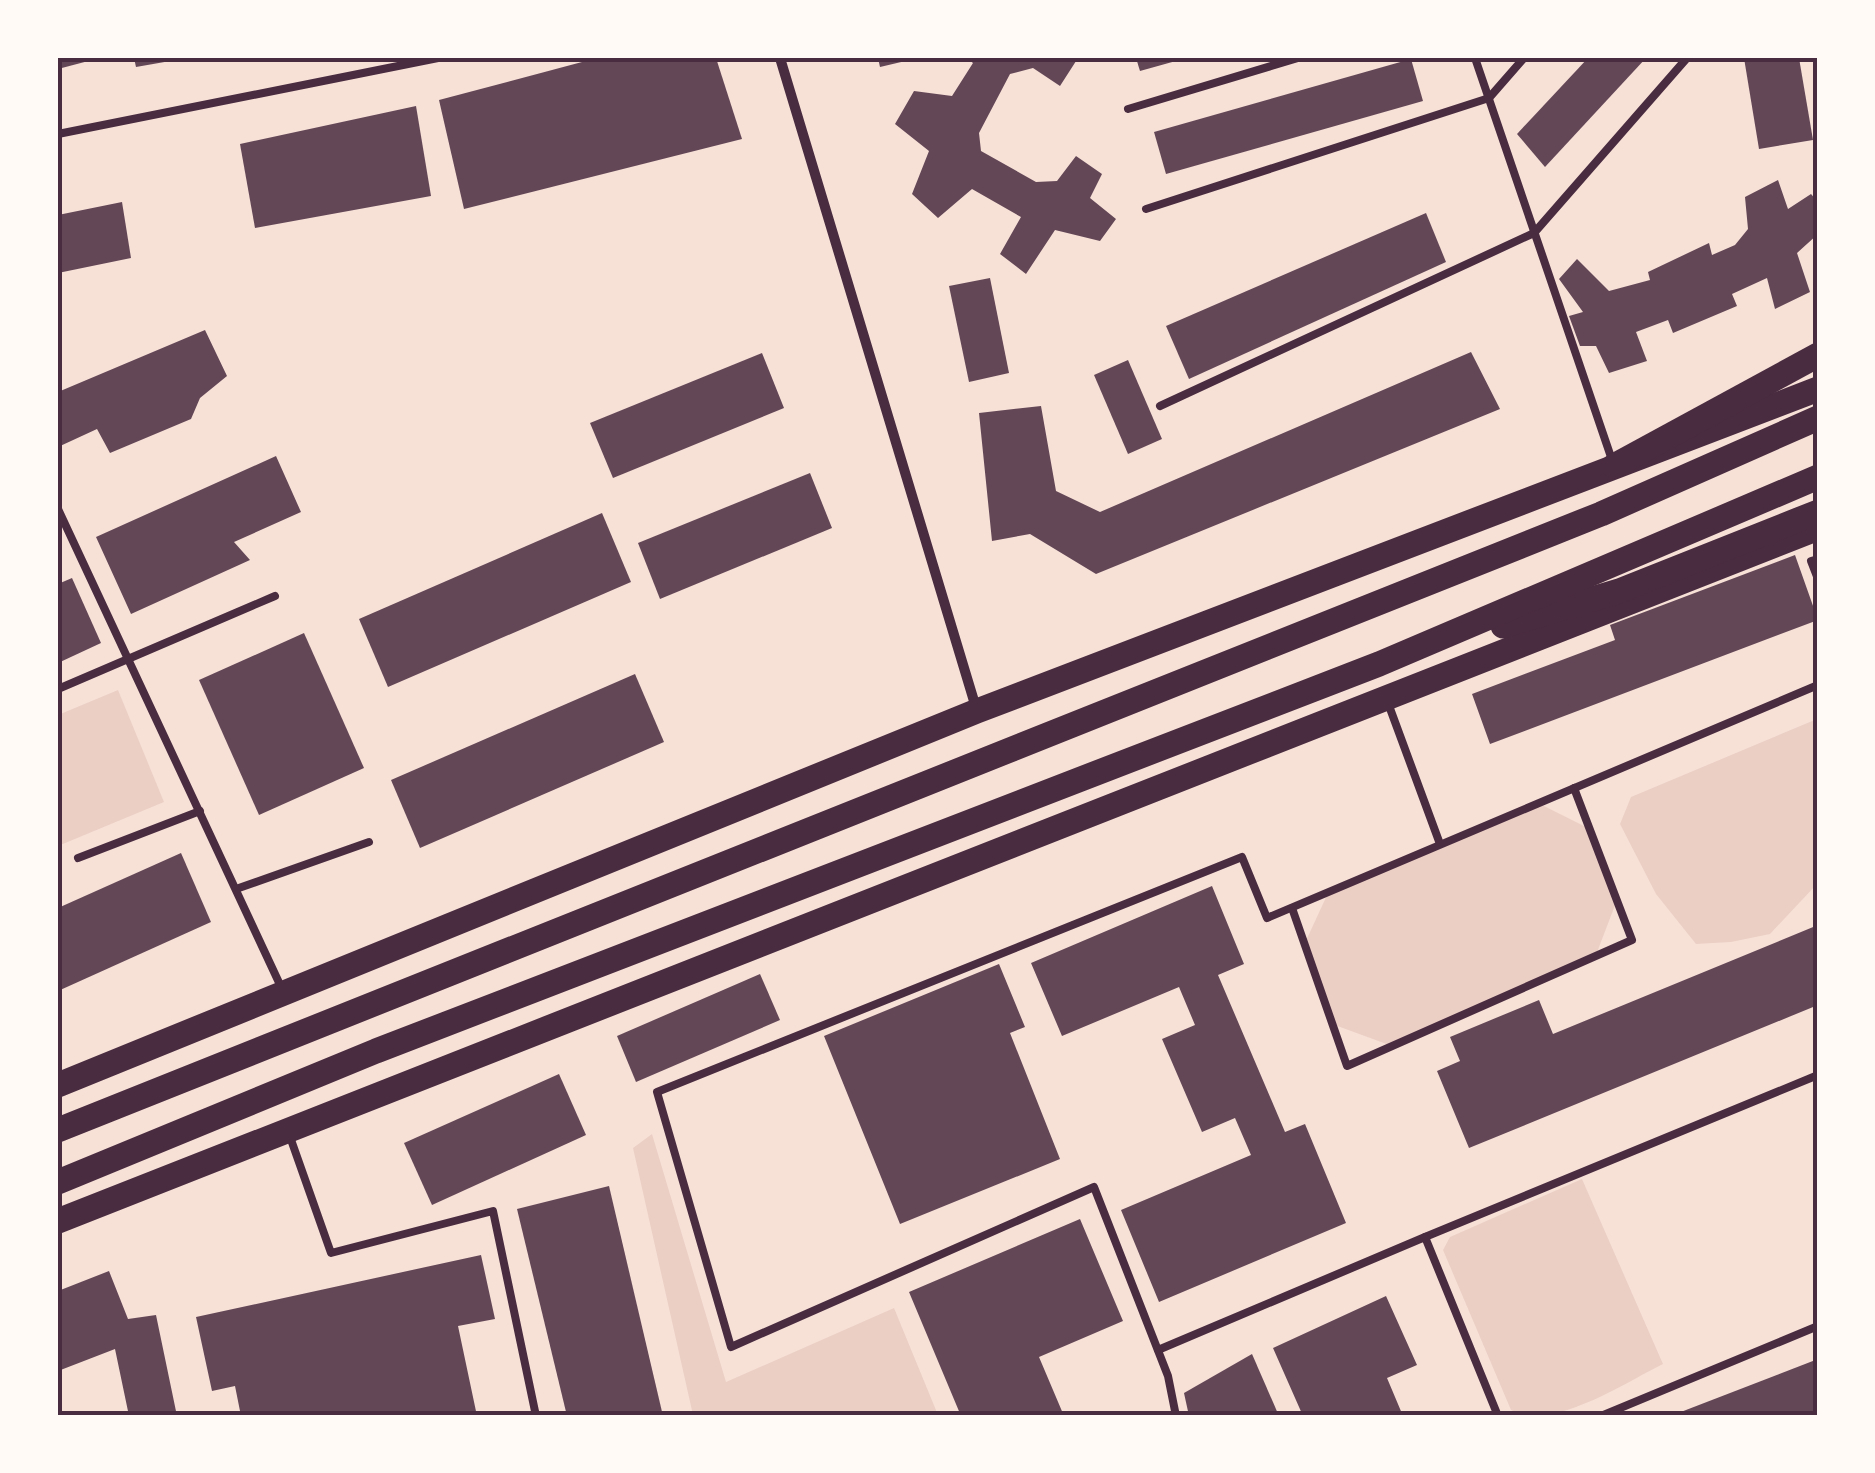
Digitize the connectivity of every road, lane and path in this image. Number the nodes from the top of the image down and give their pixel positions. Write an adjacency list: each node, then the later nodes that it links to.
1 (438, 58): 9 (lane)
2 (780, 58): 29 (street)
3 (1298, 58): 8 (lane)
4 (1475, 58): 7 (lane)
5 (1524, 58): 7 (lane)
6 (1687, 58): 11 (lane)
7 (1489, 98): 10 (lane); 11 (lane)
8 (1128, 109)
9 (58, 134)
10 (1146, 209)
11 (1534, 232): 14 (lane); 16 (lane)
12 (1818, 355): 16 (main road)
13 (1818, 388): 16 (main road)
14 (1160, 406)
15 (1818, 418): 40 (main road)
16 (1614, 466): 29 (main road)
17 (1818, 477): 25 (main road)
18 (58, 509): 24 (lane)
19 (1818, 512): 25 (main road)
20 (1818, 528): 28 (main road)
21 (1818, 558): 22 (lane)
22 (1818, 579)
23 (275, 596): 24 (lane)
24 (128, 658): 27 (lane); 31 (lane)
25 (1378, 664): 42 (main road)
26 (1818, 686): 30 (lane)
27 (58, 689)
28 (1386, 697): 33 (lane); 41 (main road)
29 (977, 711): 37 (main road)
30 (1574, 788): 33 (lane); 36 (lane)
31 (200, 811): 34 (lane); 35 (lane)
32 (369, 842): 35 (lane)
33 (1440, 844): 36 (lane)
34 (78, 858)
35 (236, 888): 37 (lane)
36 (1292, 908): 46 (lane)
37 (282, 994): 39 (main road)
38 (1818, 1075): 44 (lane)
39 (58, 1085)
40 (58, 1130)
41 (287, 1130): 43 (main road); 47 (lane)
42 (58, 1182)
43 (58, 1221)
44 (1425, 1237): 46 (lane); 49 (lane)
45 (1818, 1326): 50 (lane)
46 (1158, 1350): 48 (lane)
47 (536, 1416)
48 (1176, 1416)
49 (1498, 1416)
50 (1601, 1416)

